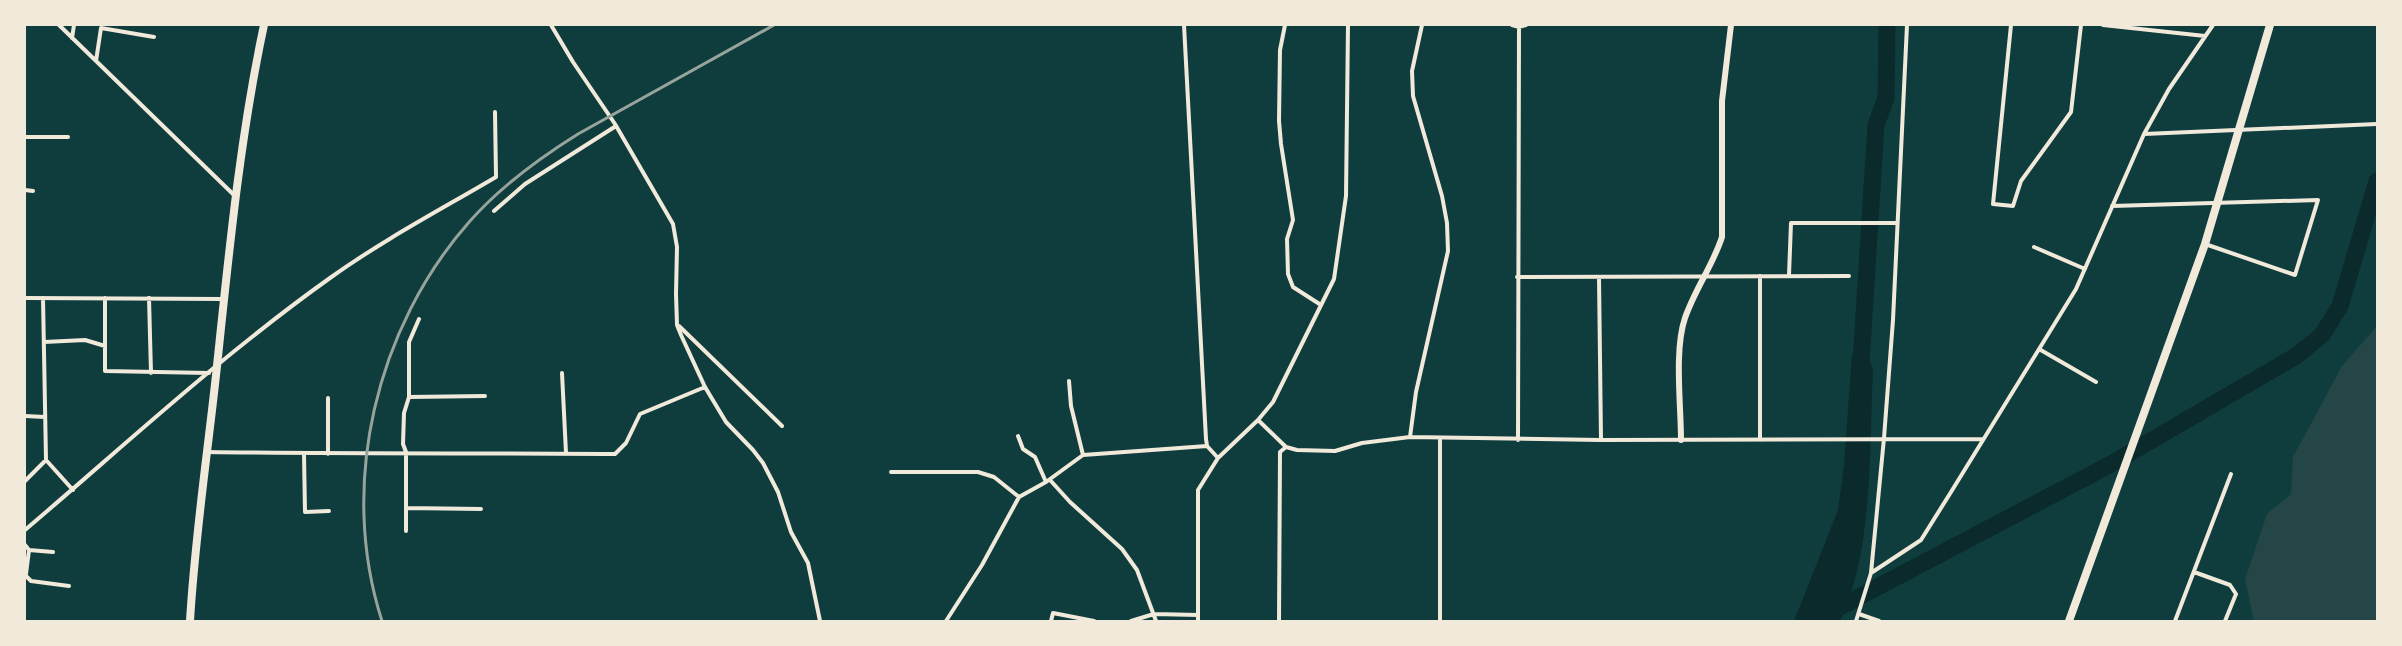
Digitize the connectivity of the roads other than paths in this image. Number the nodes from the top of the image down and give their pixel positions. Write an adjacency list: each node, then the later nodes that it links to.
1 (59, 25): 21 (street)
2 (74, 25): 21 (street)
3 (264, 25): 32 (main road)
4 (551, 25): 25 (street)
5 (1184, 25): 80 (street)
6 (1286, 25): 51 (street)
7 (1348, 25): 51 (street)
8 (1422, 25): 72 (street)
9 (1512, 25): 18 (street)
10 (1526, 25): 18 (street)
11 (1731, 25): 45 (street)
12 (1907, 25): 36 (street)
13 (2011, 25): 14 (street)
14 (2081, 25)
15 (2102, 25): 20 (street)
16 (2213, 25): 20 (street)
17 (2270, 25): 26 (main road)
18 (1519, 27): 43 (street)
19 (154, 36): 22 (street)
20 (2206, 36): 27 (street)
21 (72, 38): 22 (street)
22 (96, 61): 32 (street)
23 (495, 112): 57 (street)
24 (2377, 124): 26 (street)
25 (616, 126): 35 (street); 53 (street)
26 (2239, 130): 27 (street); 33 (main road)
27 (2144, 134): 34 (street)
28 (68, 136): 29 (street)
29 (25, 137)
30 (25, 190): 31 (street)
31 (33, 191)
32 (236, 197): 50 (main road)
33 (2217, 203): 34 (street); 37 (main road); 37 (street)
34 (2112, 206): 39 (street)
35 (494, 211)
36 (1896, 223): 40 (street); 73 (street)
37 (2205, 244): 124 (main road)
38 (2034, 247): 39 (street)
39 (2085, 269): 56 (street)
40 (1789, 275): 41 (street); 42 (street)
41 (1760, 276): 45 (street); 79 (street)
42 (1849, 276)
43 (1517, 277): 44 (street); 76 (street)
44 (1599, 277): 45 (street); 77 (street)
45 (1703, 277): 78 (street)
46 (25, 298): 47 (street)
47 (43, 298): 48 (street); 54 (street)
48 (105, 298): 49 (street); 55 (street)
49 (149, 298): 50 (street); 58 (street)
50 (223, 298): 57 (main road)
51 (1321, 305): 69 (street)
52 (419, 319): 65 (street)
53 (677, 325): 63 (street); 70 (street)
54 (44, 342): 55 (street); 68 (street)
55 (105, 346): 58 (street)
56 (2039, 349): 62 (street); 75 (street)
57 (217, 366): 59 (street); 82 (main road)
58 (151, 373): 59 (street)
59 (209, 373): 94 (street)
60 (562, 373): 84 (street)
61 (1069, 381): 87 (street)
62 (2096, 382)
63 (705, 387): 84 (street); 113 (street)
64 (485, 396): 65 (street)
65 (410, 397): 83 (street)
66 (328, 398): 86 (street)
67 (25, 416): 68 (street)
68 (45, 417): 89 (street)
69 (1258, 420): 81 (street); 88 (street)
70 (782, 426)
71 (1018, 436): 93 (street)
72 (1410, 437): 74 (street); 81 (street)
73 (1884, 438): 75 (street); 79 (street); 105 (street)
74 (1440, 439): 76 (street); 121 (street)
75 (1983, 439): 105 (street)
76 (1518, 440): 77 (street)
77 (1601, 440): 78 (street)
78 (1682, 440): 79 (street)
79 (1760, 440)
80 (1207, 446): 87 (street); 88 (street)
81 (1286, 447): 120 (street)
82 (207, 452): 85 (street); 112 (main road)
83 (406, 452): 84 (street); 86 (street); 96 (street)
84 (566, 453)
85 (304, 454): 86 (street); 98 (street)
86 (328, 454)
87 (1083, 455): 93 (street)
88 (1218, 458): 110 (street)
89 (46, 460): 92 (street); 94 (street)
90 (890, 472): 95 (street)
91 (2231, 474): 104 (street)
92 (25, 481)
93 (1048, 481): 95 (street); 109 (street)
94 (73, 490): 99 (street)
95 (1019, 497): 114 (street)
96 (406, 508): 97 (street); 100 (street)
97 (481, 509)
98 (329, 511)
99 (25, 530)
100 (406, 531)
101 (25, 545): 102 (street)
102 (29, 550): 103 (street); 106 (street)
103 (53, 552)
104 (2194, 572): 125 (street); 126 (street)
105 (1871, 573): 108 (street)
106 (26, 575): 107 (street)
107 (69, 586)
108 (1860, 611): 122 (street); 123 (street)
109 (1154, 614): 110 (street); 117 (street); 118 (street)
110 (1198, 614): 119 (street)
111 (1087, 620): 115 (street); 116 (street)
112 (190, 621)
113 (820, 621)
114 (946, 621)
115 (1051, 621)
116 (1094, 621)
117 (1131, 621)
118 (1156, 621)
119 (1198, 621)
120 (1280, 621)
121 (1440, 621)
122 (1856, 621)
123 (1879, 621)
124 (2069, 621)
125 (2175, 621)
126 (2225, 621)

